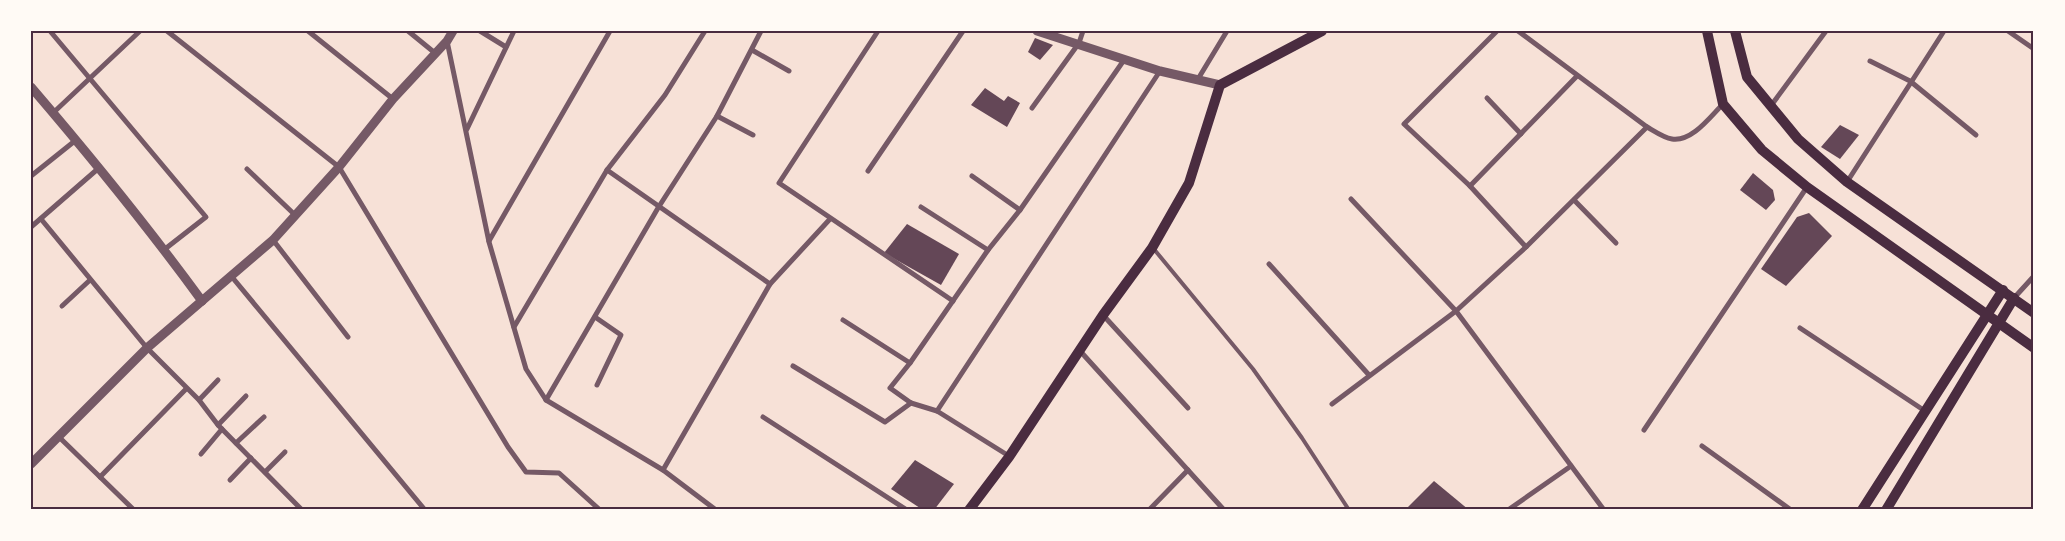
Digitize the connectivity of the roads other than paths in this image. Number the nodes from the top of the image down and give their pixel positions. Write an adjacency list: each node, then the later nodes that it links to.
1 (50, 31): 37 (street)
2 (140, 31): 37 (street)
3 (167, 31): 55 (street)
4 (308, 31): 42 (street)
5 (408, 31): 30 (street)
6 (453, 31): 25 (street)
7 (480, 31): 27 (street)
8 (514, 31): 27 (street)
9 (610, 31): 74 (street)
10 (705, 31): 57 (street)
11 (762, 31): 29 (street)
12 (878, 31): 71 (street)
13 (963, 31): 58 (street)
14 (1038, 31): 26 (street)
15 (1084, 31): 26 (street)
16 (1227, 31): 36 (street)
17 (1322, 31): 39 (main road)
18 (1498, 31): 62 (street)
19 (1518, 31): 35 (street)
20 (1707, 31): 43 (main road)
21 (1735, 31): 45 (main road)
22 (1826, 31): 45 (street)
23 (1944, 31): 38 (street)
24 (2008, 31): 28 (street)
25 (447, 41): 30 (street); 49 (street)
26 (1079, 43): 31 (street); 44 (street)
27 (506, 47): 49 (street)
28 (2034, 49)
29 (752, 50): 33 (street); 47 (street)
30 (436, 53): 42 (street)
31 (1124, 60): 34 (street); 68 (street)
32 (1870, 61): 38 (street)
33 (789, 71)
34 (1160, 71): 36 (street); 115 (street)
35 (1577, 76): 48 (street); 50 (street)
36 (1198, 79): 39 (street)
37 (89, 80): 46 (street); 78 (street)
38 (1910, 81): 52 (street); 61 (street)
39 (1220, 85): 77 (main road)
40 (31, 87): 46 (street)
41 (1487, 98): 50 (street)
42 (393, 99): 55 (street)
43 (1722, 104): 48 (street); 63 (main road)
44 (1032, 108)
45 (1770, 108): 61 (main road)
46 (53, 113): 53 (street)
47 (717, 116): 51 (street); 67 (street)
48 (1647, 127): 65 (street)
49 (467, 130): 74 (street)
50 (1521, 134): 62 (street)
51 (753, 135)
52 (1976, 135)
53 (76, 140): 54 (street); 59 (street)
54 (100, 167): 70 (street); 78 (street)
55 (339, 167): 69 (street); 138 (street)
56 (247, 169): 69 (street)
57 (607, 170): 67 (street); 97 (street)
58 (868, 171)
59 (31, 176)
60 (972, 176): 68 (street)
61 (1847, 182): 85 (main road)
62 (1470, 186): 76 (street)
63 (1807, 187): 92 (main road); 120 (street)
64 (1351, 199): 90 (street)
65 (1574, 200): 75 (street); 76 (street)
66 (921, 207): 79 (street)
67 (658, 208): 84 (street); 94 (street)
68 (1020, 210): 79 (street)
69 (294, 214): 73 (street)
70 (41, 219): 72 (street); 83 (street)
71 (830, 219): 84 (street); 88 (street)
72 (31, 227)
73 (273, 240): 82 (street); 99 (street)
74 (489, 242): 97 (street)
75 (1616, 243)
76 (1526, 247): 90 (street)
77 (1152, 248): 93 (main road); 144 (lane)
78 (165, 249): 87 (street)
79 (988, 250): 88 (street)
80 (1270, 264): 105 (street)
81 (2034, 276): 86 (street)
82 (232, 277): 87 (street); 137 (street)
83 (90, 280): 89 (street); 100 (street)
84 (770, 284): 130 (street)
85 (2003, 290): 86 (main road); 92 (main road)
86 (2014, 298): 91 (main road); 96 (main road)
87 (202, 301): 100 (street)
88 (953, 301): 103 (street)
89 (62, 306)
90 (1456, 311): 105 (street); 129 (street)
91 (2034, 313)
92 (1986, 314): 96 (main road); 116 (main road)
93 (1103, 315): 102 (main road); 114 (street)
94 (594, 317): 107 (street); 111 (street)
95 (843, 320): 103 (street)
96 (2000, 324): 101 (main road); 149 (main road)
97 (514, 327): 111 (street)
98 (1800, 328): 116 (street)
99 (348, 337)
100 (147, 348): 108 (street); 121 (street)
101 (2034, 348)
102 (1081, 352): 126 (main road); 131 (street)
103 (910, 364): 112 (street)
104 (793, 366): 112 (street)
105 (1369, 375): 113 (street)
106 (218, 380): 110 (street)
107 (597, 385)
108 (186, 389): 110 (street); 133 (street)
109 (246, 396): 119 (street)
110 (199, 400): 119 (street)
111 (546, 400): 130 (street)
112 (911, 403): 115 (street)
113 (1332, 404)
114 (1188, 408)
115 (937, 411): 126 (street)
116 (1925, 411): 148 (main road)
117 (264, 416): 122 (street)
118 (763, 417): 140 (street)
119 (220, 427): 122 (street); 125 (street)
120 (1644, 430)
121 (59, 437): 128 (street); 133 (street)
122 (236, 443): 127 (street)
123 (1702, 446): 147 (street)
124 (285, 452): 132 (street)
125 (200, 454)
126 (1010, 457): 141 (main road)
127 (251, 458): 132 (street); 134 (street)
128 (31, 464)
129 (1571, 466): 145 (street); 146 (street)
130 (663, 470): 139 (street)
131 (1188, 470): 142 (street); 143 (street)
132 (265, 472): 136 (street)
133 (100, 477): 135 (street)
134 (230, 480)
135 (134, 510)
136 (302, 510)
137 (425, 510)
138 (600, 510)
139 (716, 510)
140 (907, 510)
141 (969, 510)
142 (1149, 510)
143 (1224, 510)
144 (1349, 510)
145 (1508, 510)
146 (1604, 510)
147 (1791, 510)
148 (1862, 510)
149 (1886, 510)

